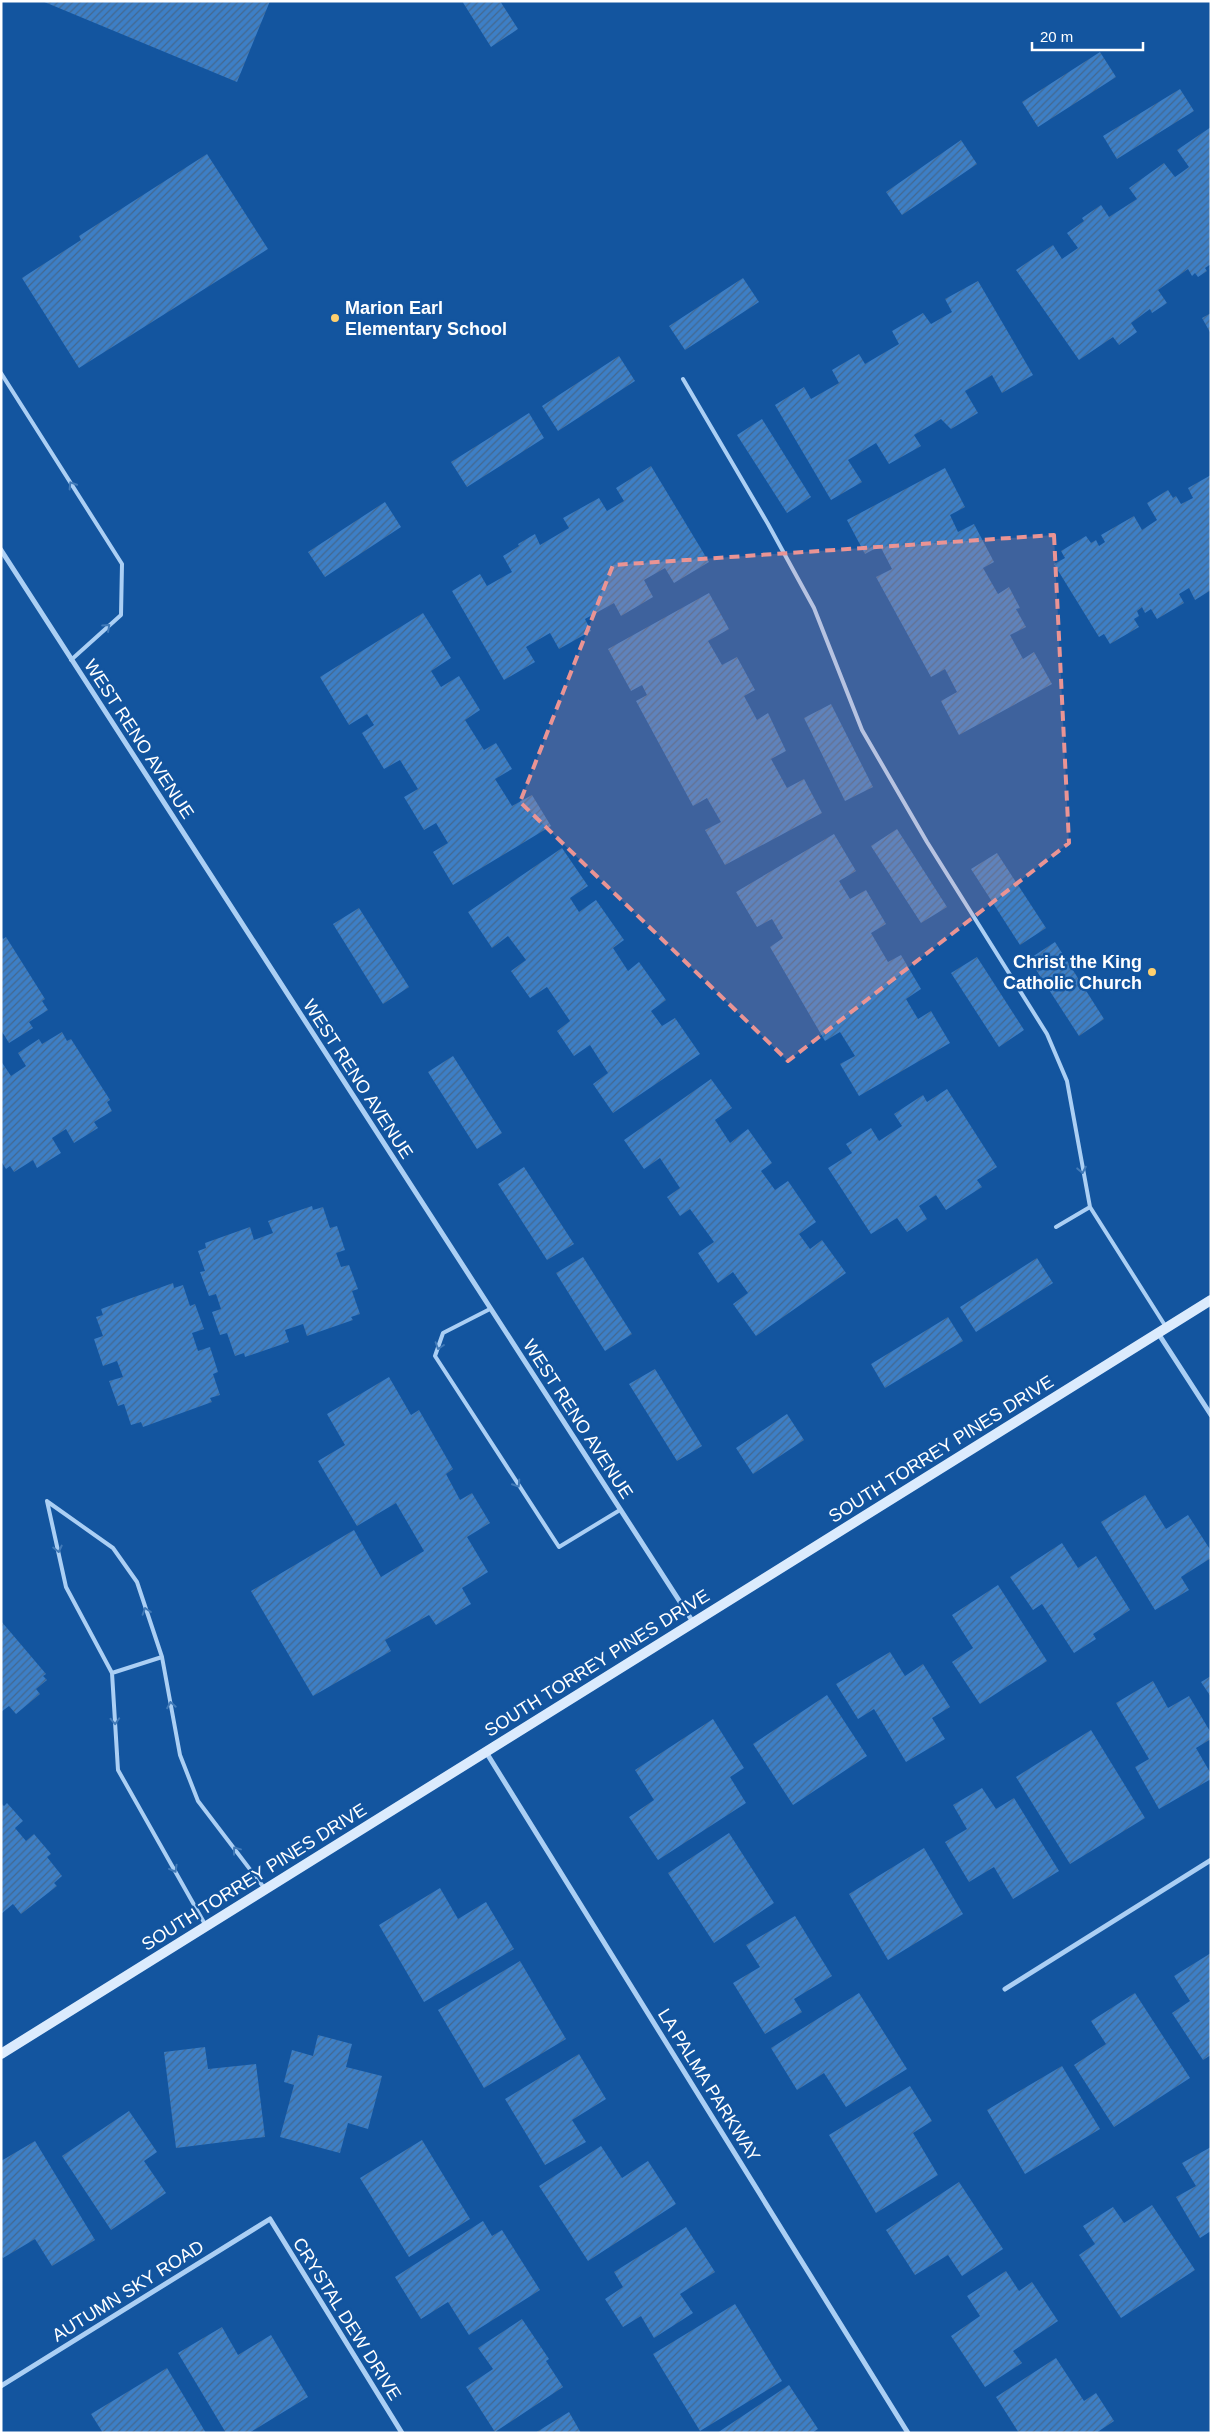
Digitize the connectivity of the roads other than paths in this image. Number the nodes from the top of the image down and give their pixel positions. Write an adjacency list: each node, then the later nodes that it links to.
1 (1, 374): 4 (lane, one-way to 1)
2 (683, 379): 5 (lane, one-way to 5)
3 (1, 550): 4 (street, WEST RENO AVENUE)
4 (71, 660): 8 (street, WEST RENO AVENUE)
5 (1090, 1207): 6 (lane); 9 (lane)
6 (1056, 1228)
7 (1211, 1300): 9 (main road, SOUTH TORREY PINES DRIVE)
8 (490, 1309): 11 (street, WEST RENO AVENUE); 11 (lane, one-way to 11)
9 (1162, 1330): 10 (street); 12 (main road, SOUTH TORREY PINES DRIVE)
10 (1211, 1415)
11 (620, 1510): 12 (street, WEST RENO AVENUE)
12 (693, 1622): 15 (main road, SOUTH TORREY PINES DRIVE)
13 (162, 1657): 14 (lane); 14 (lane, one-way to 14); 17 (lane, one-way to 13)
14 (112, 1673): 18 (lane, one-way to 18)
15 (486, 1752): 17 (main road, SOUTH TORREY PINES DRIVE); 24 (street, LA PALMA PARKWAY)
16 (1211, 1860): 19 (street)
17 (265, 1890): 18 (main road, SOUTH TORREY PINES DRIVE)
18 (206, 1926): 20 (main road, SOUTH TORREY PINES DRIVE)
19 (1005, 1990)
20 (1, 2054)
21 (270, 2219): 22 (street, AUTUMN SKY ROAD); 23 (street, CRYSTAL DEW DRIVE)
22 (1, 2386)
23 (402, 2433)
24 (908, 2433)

